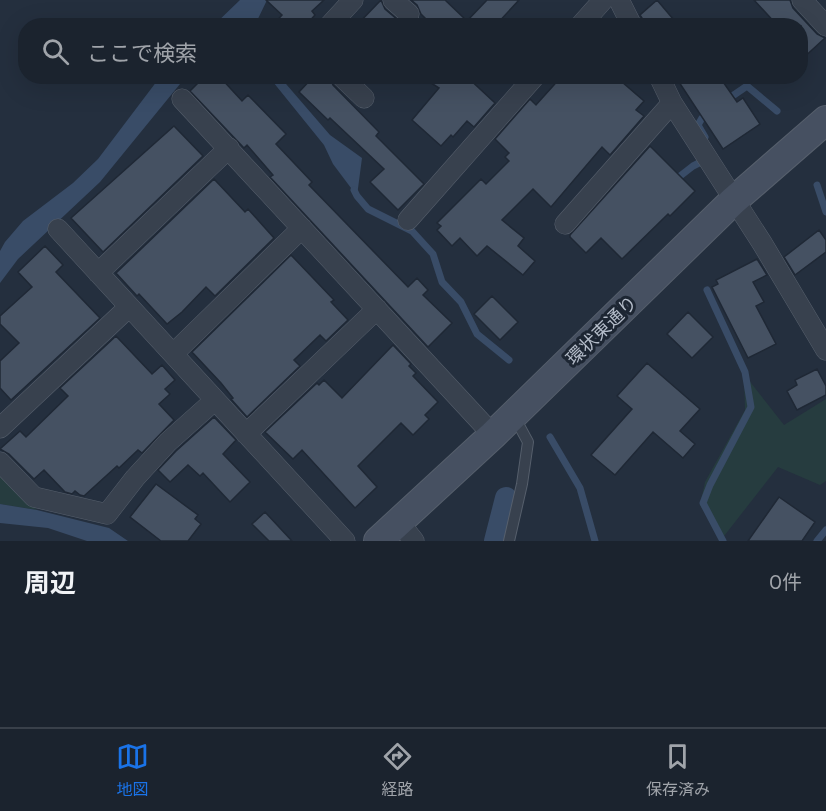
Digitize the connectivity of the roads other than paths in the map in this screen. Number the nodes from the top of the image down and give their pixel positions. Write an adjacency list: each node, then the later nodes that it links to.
1 (353, 0): 7 (street)
2 (393, 0): 6 (street)
3 (603, 0): 8 (street)
4 (619, 0): 9 (street)
5 (802, 0): 10 (street)
6 (409, 14)
7 (336, 18)
8 (587, 18)
9 (628, 18)
10 (826, 26)
11 (349, 84): 14 (street)
12 (528, 84): 20 (street)
13 (663, 84): 16 (street)
14 (364, 98)
15 (182, 99): 18 (street)
16 (672, 103): 19 (street); 21 (street)
17 (823, 128): 19 (main road, 環状東通り)
18 (229, 148): 22 (street); 24 (street)
19 (733, 201): 27 (street); 30 (main road, 環状東通り)
20 (408, 220)
21 (566, 224)
22 (302, 228): 26 (street); 28 (street)
23 (58, 230): 24 (street)
24 (98, 273): 25 (street)
25 (129, 307): 28 (street); 31 (street)
26 (377, 309): 32 (street); 33 (street)
27 (826, 350)
28 (172, 354): 29 (street)
29 (215, 400): 32 (street); 34 (street)
30 (513, 415): 33 (main road, 環状東通り); 37 (lane)
31 (0, 428)
32 (246, 434): 36 (street)
33 (493, 435): 35 (main road, 環状東通り)
34 (0, 462)
35 (397, 535)
36 (345, 541)
37 (509, 541)

